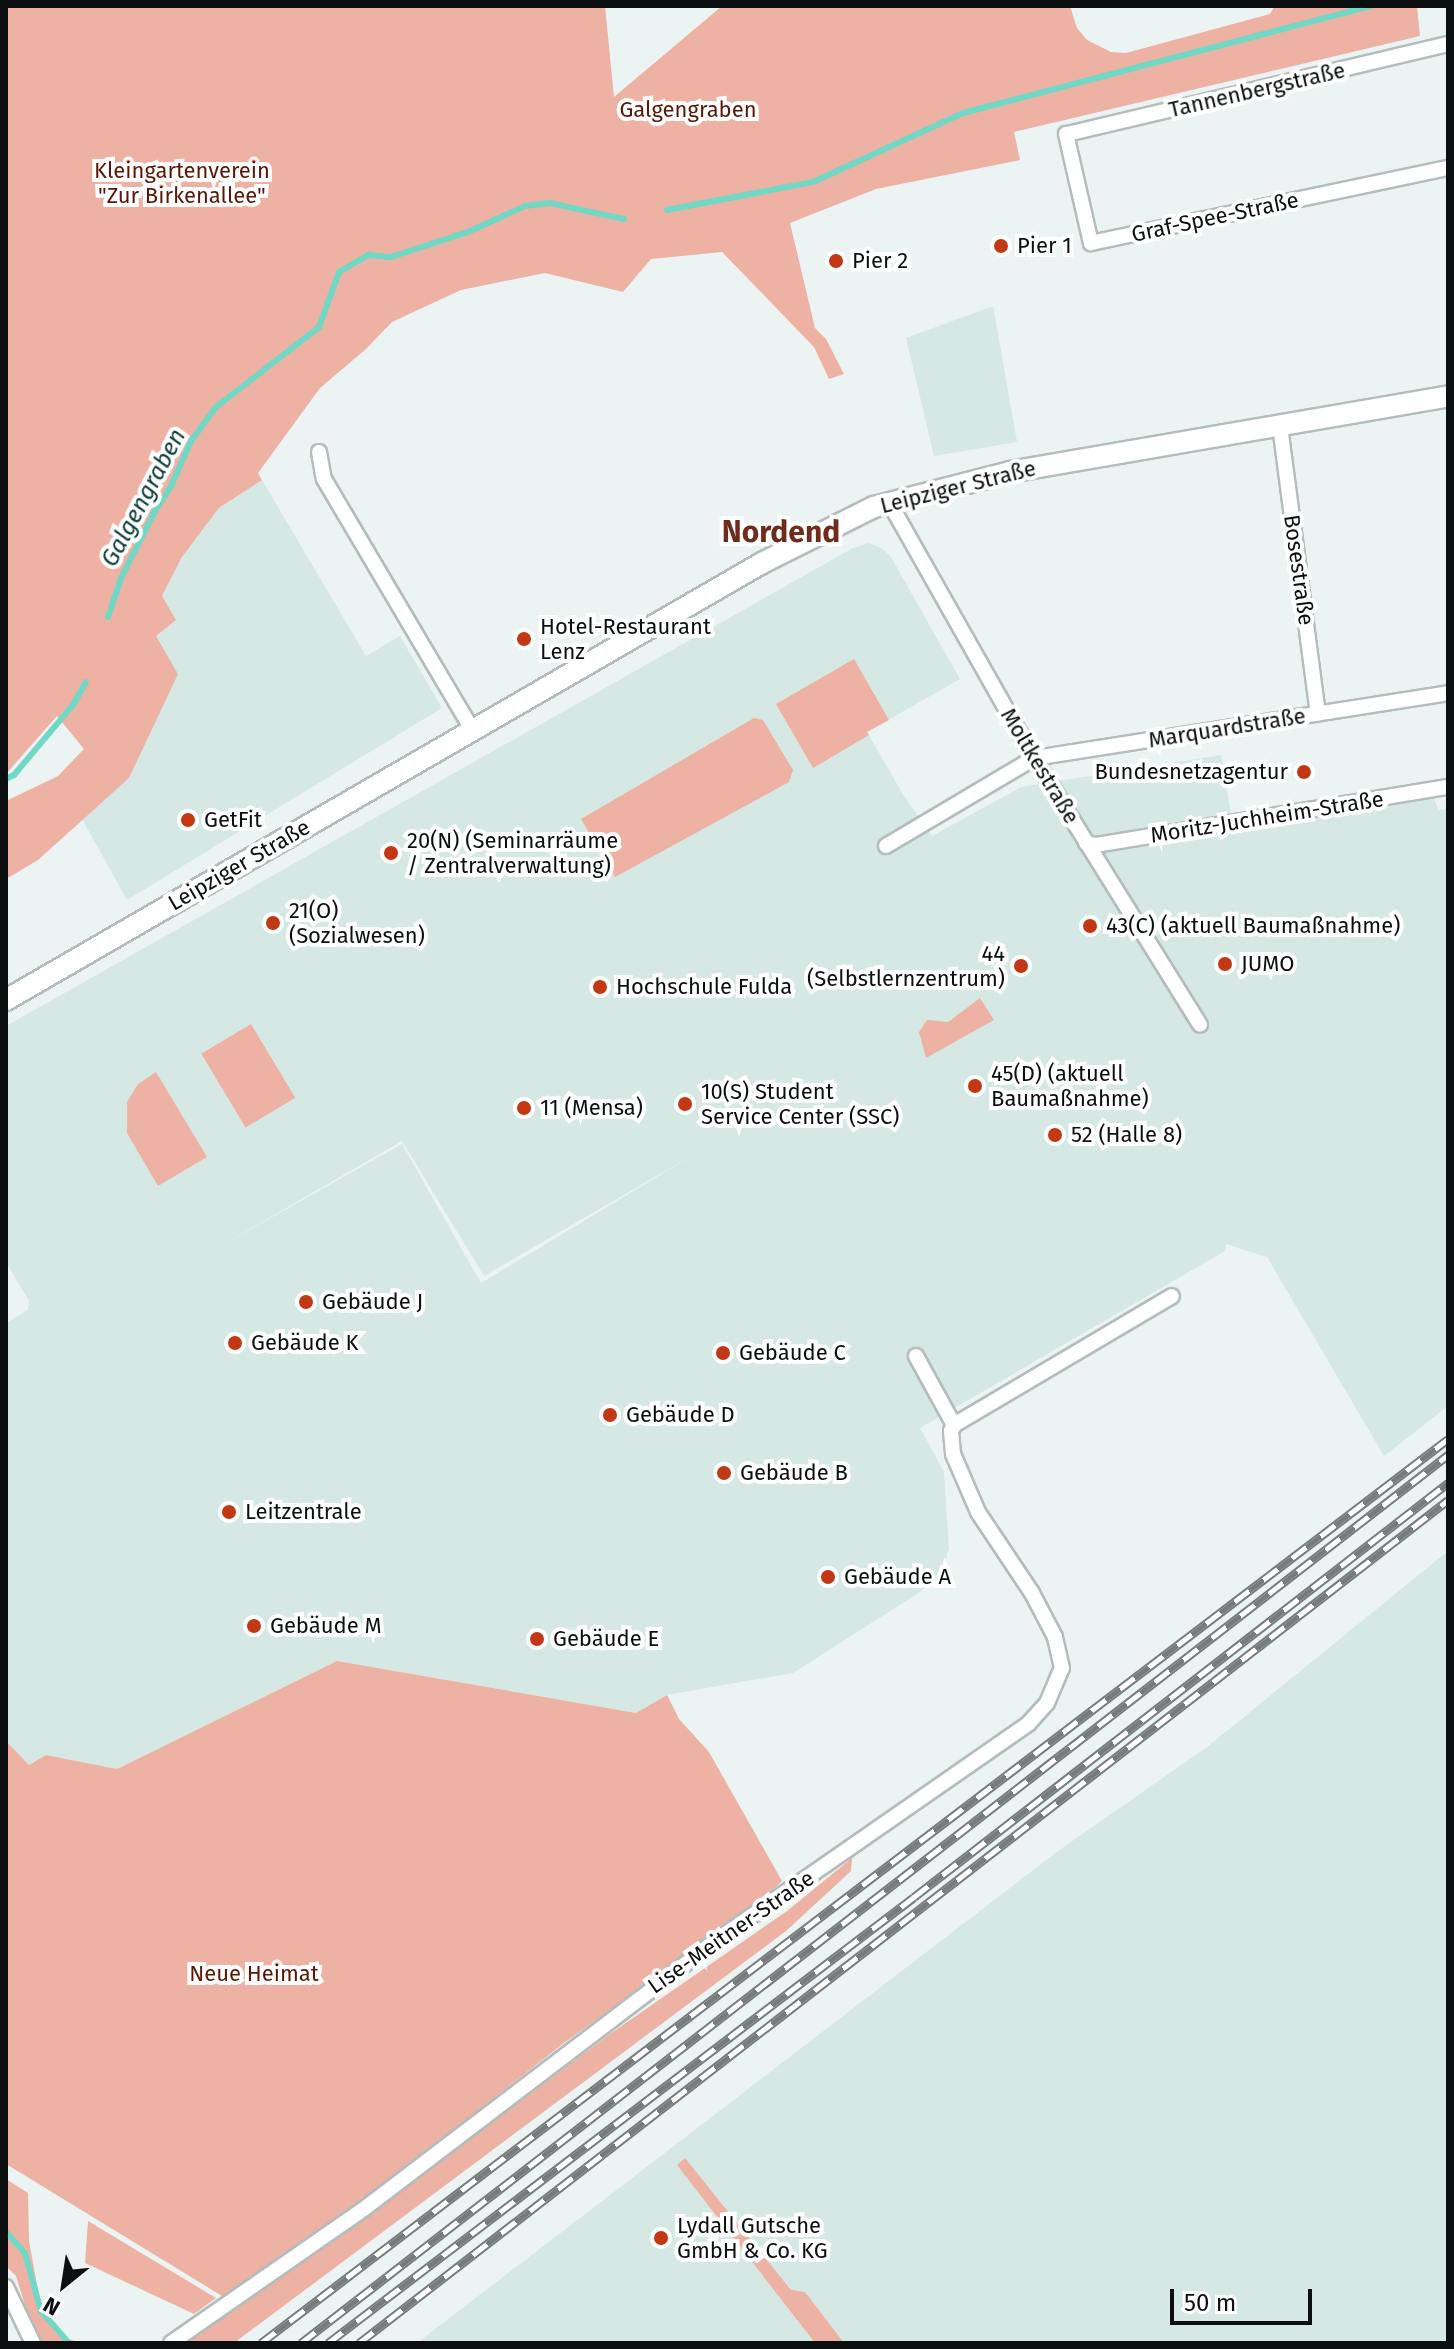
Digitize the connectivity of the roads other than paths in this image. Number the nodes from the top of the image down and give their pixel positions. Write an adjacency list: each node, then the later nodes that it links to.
1 (1448, 44): 2 (street, Tannenbergstraße)
2 (1066, 134): 3 (street, Graf-Spee-Straße)
3 (1448, 168)
4 (1448, 396): 5 (main road, Leipziger Straße)
5 (1280, 426): 7 (main road, Leipziger Straße); 9 (street, Bosestraße)
6 (319, 452): 10 (street)
7 (889, 502): 10 (main road, Leipziger Straße); 11 (street, Moltkestraße)
8 (1448, 693): 9 (street, Marquardstraße)
9 (1318, 714): 11 (street, Marquardstraße)
10 (473, 731): 15 (main road, Leipziger Straße)
11 (1034, 758): 13 (street, Moltkestraße); 14 (street, Marquardstraße)
12 (1448, 787): 13 (street, Moritz-Juchheim-Straße)
13 (1086, 843): 16 (street, Moltkestraße)
14 (886, 846)
15 (6, 1000)
16 (1200, 1025)
17 (1172, 1296): 19 (street)
18 (916, 1356): 19 (street, Lise-Meitner-Straße)
19 (953, 1428): 22 (street, Lise-Meitner-Straße)
20 (6, 2287): 21 (street)
21 (33, 2343)
22 (171, 2343)

